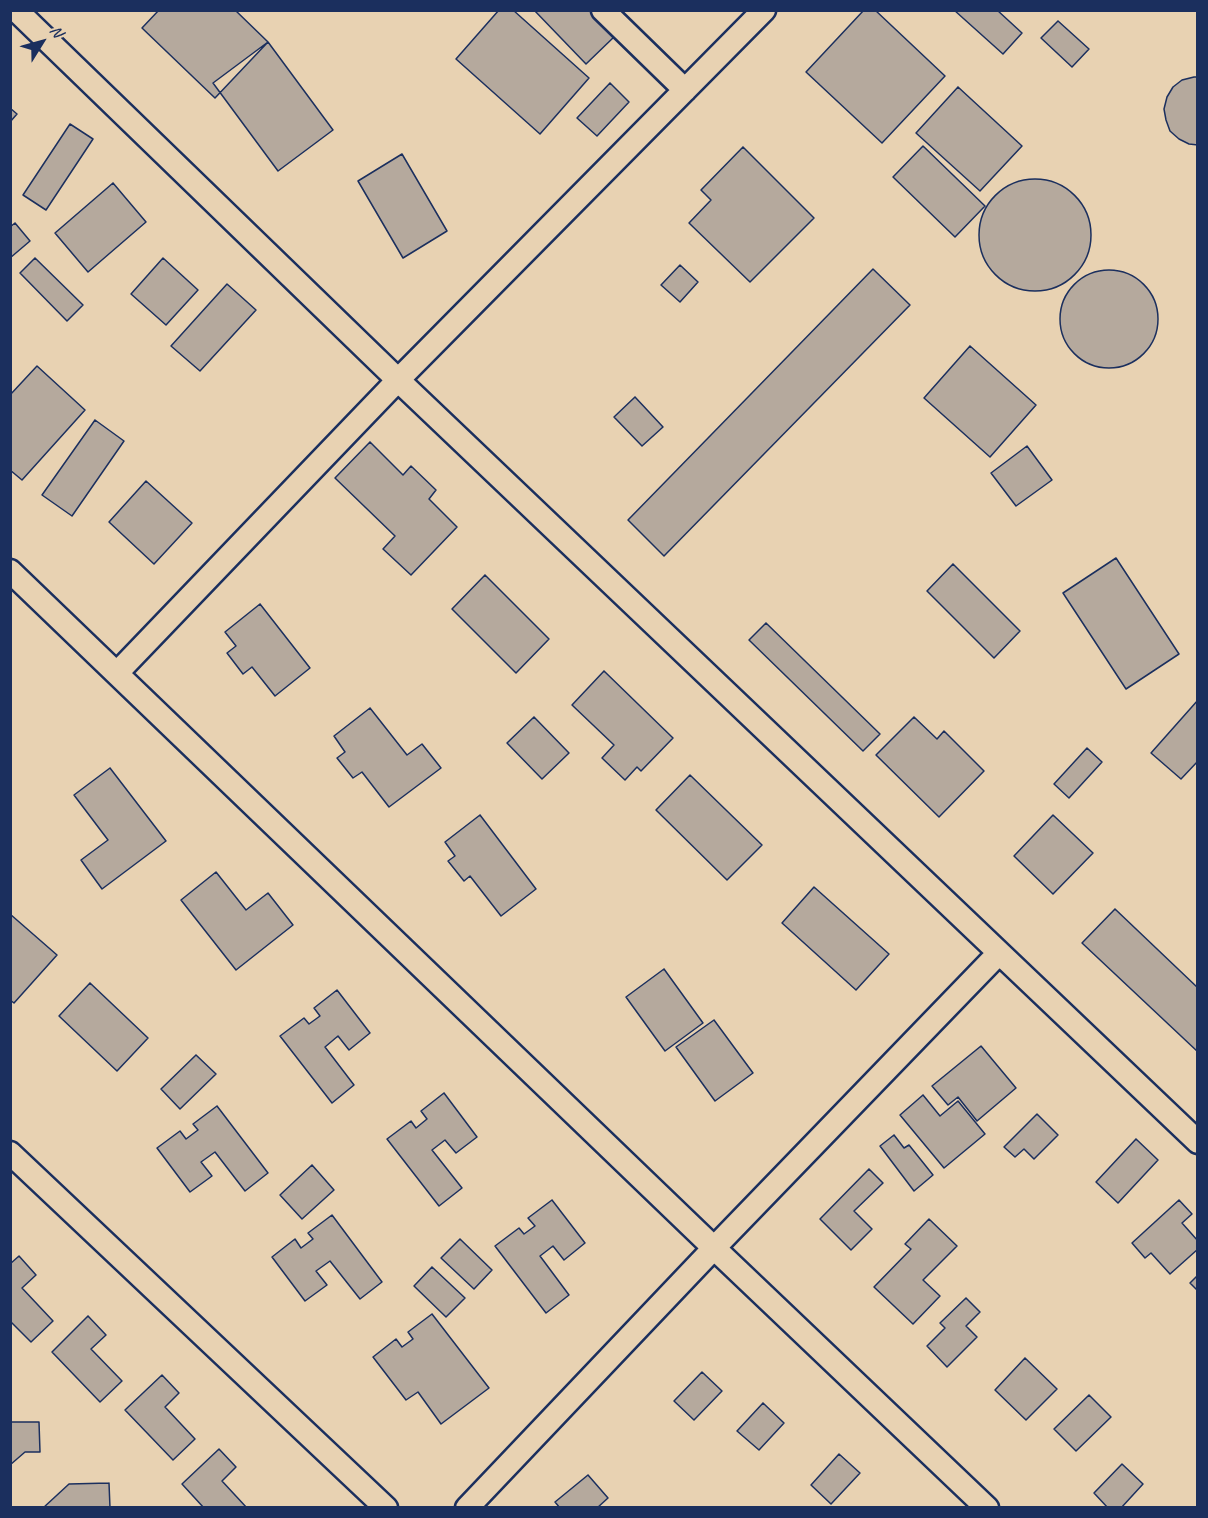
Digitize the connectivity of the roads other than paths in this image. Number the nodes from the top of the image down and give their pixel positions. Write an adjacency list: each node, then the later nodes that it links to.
1 (16, 10): 5 (street)
2 (603, 10): 4 (street)
3 (764, 10): 4 (street)
4 (685, 90): 5 (street)
5 (398, 380): 7 (street); 8 (street)
6 (10, 571): 7 (street)
7 (117, 673): 11 (street)
8 (999, 952): 9 (street); 11 (street)
9 (1197, 1142)
10 (10, 1153): 12 (street)
11 (714, 1248): 13 (street); 14 (street)
12 (386, 1508)
13 (467, 1508)
14 (987, 1508)

